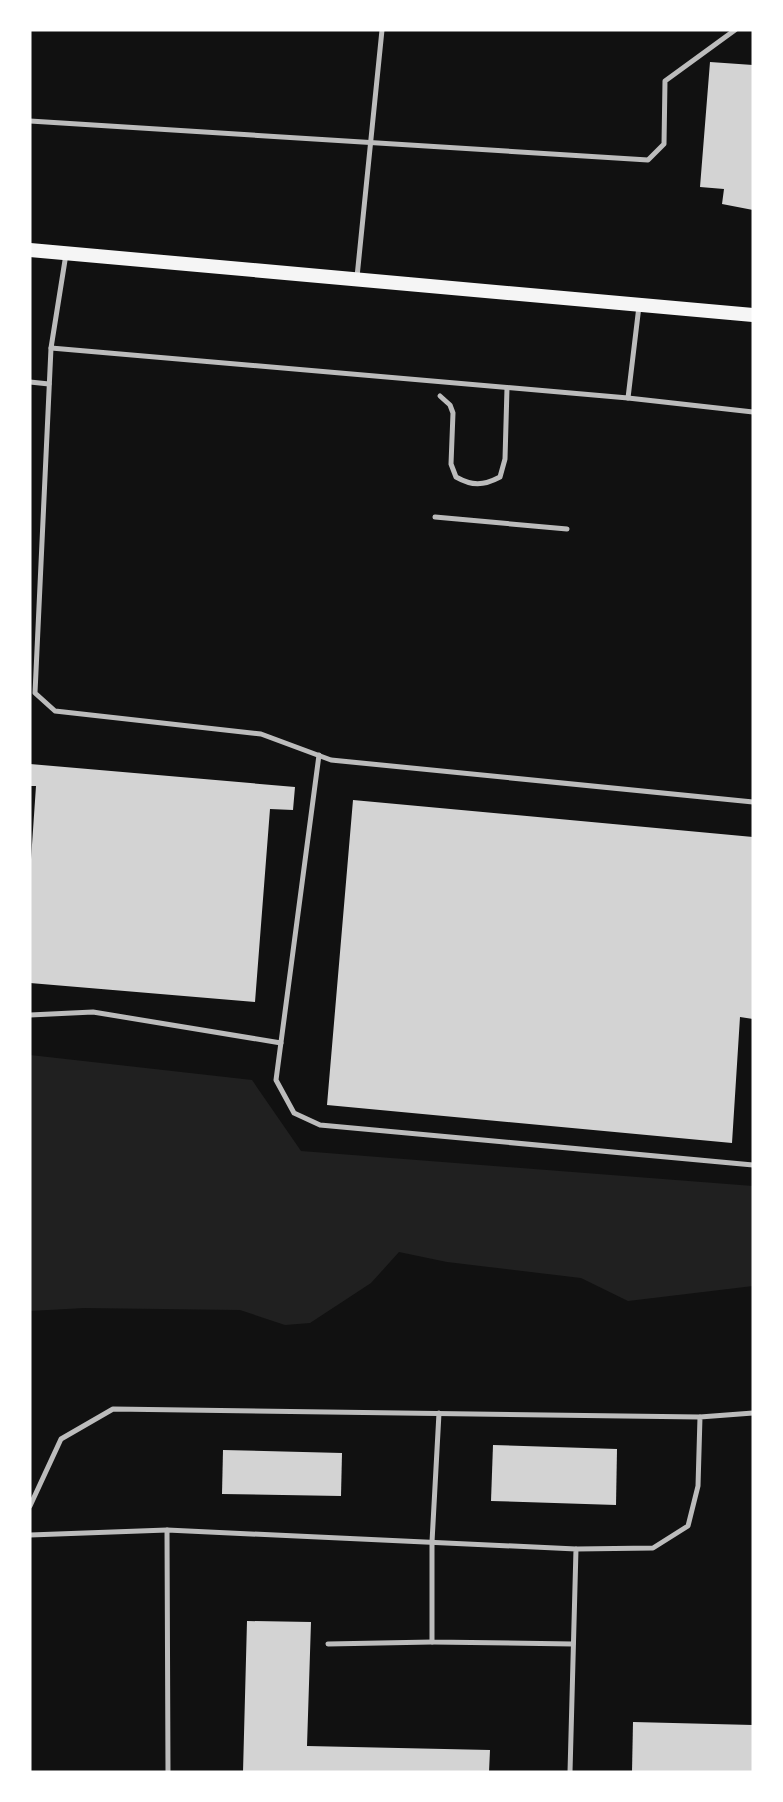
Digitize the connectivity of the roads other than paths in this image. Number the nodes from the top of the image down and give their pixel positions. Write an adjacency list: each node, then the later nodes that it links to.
1 (382, 30): 4 (lane)
2 (735, 30): 4 (lane)
3 (30, 121): 4 (lane)
4 (373, 141): 7 (lane)
5 (30, 250): 6 (main road)
6 (66, 253): 7 (main road); 10 (lane)
7 (356, 281): 8 (main road)
8 (639, 306): 9 (main road); 15 (lane)
9 (753, 315)
10 (51, 348): 12 (lane); 13 (lane)
11 (30, 383): 12 (lane)
12 (49, 384): 20 (lane)
13 (507, 388): 14 (lane); 15 (lane)
14 (440, 396)
15 (628, 398): 16 (lane)
16 (753, 412)
17 (435, 517): 18 (lane)
18 (567, 528)
19 (30, 605): 20 (lane)
20 (37, 605): 21 (lane)
21 (319, 755): 22 (lane); 24 (lane)
22 (753, 802)
23 (30, 1015): 24 (lane)
24 (281, 1043): 25 (lane)
25 (753, 1165)
26 (439, 1413): 28 (lane); 29 (lane); 32 (lane)
27 (753, 1413): 28 (lane)
28 (699, 1416): 33 (lane)
29 (30, 1506)
30 (167, 1531): 31 (lane); 32 (lane); 37 (lane)
31 (30, 1535)
32 (432, 1542): 33 (lane); 34 (lane)
33 (576, 1549): 36 (lane)
34 (432, 1642): 35 (lane); 36 (lane)
35 (328, 1644)
36 (573, 1644): 38 (lane)
37 (168, 1772)
38 (570, 1772)

